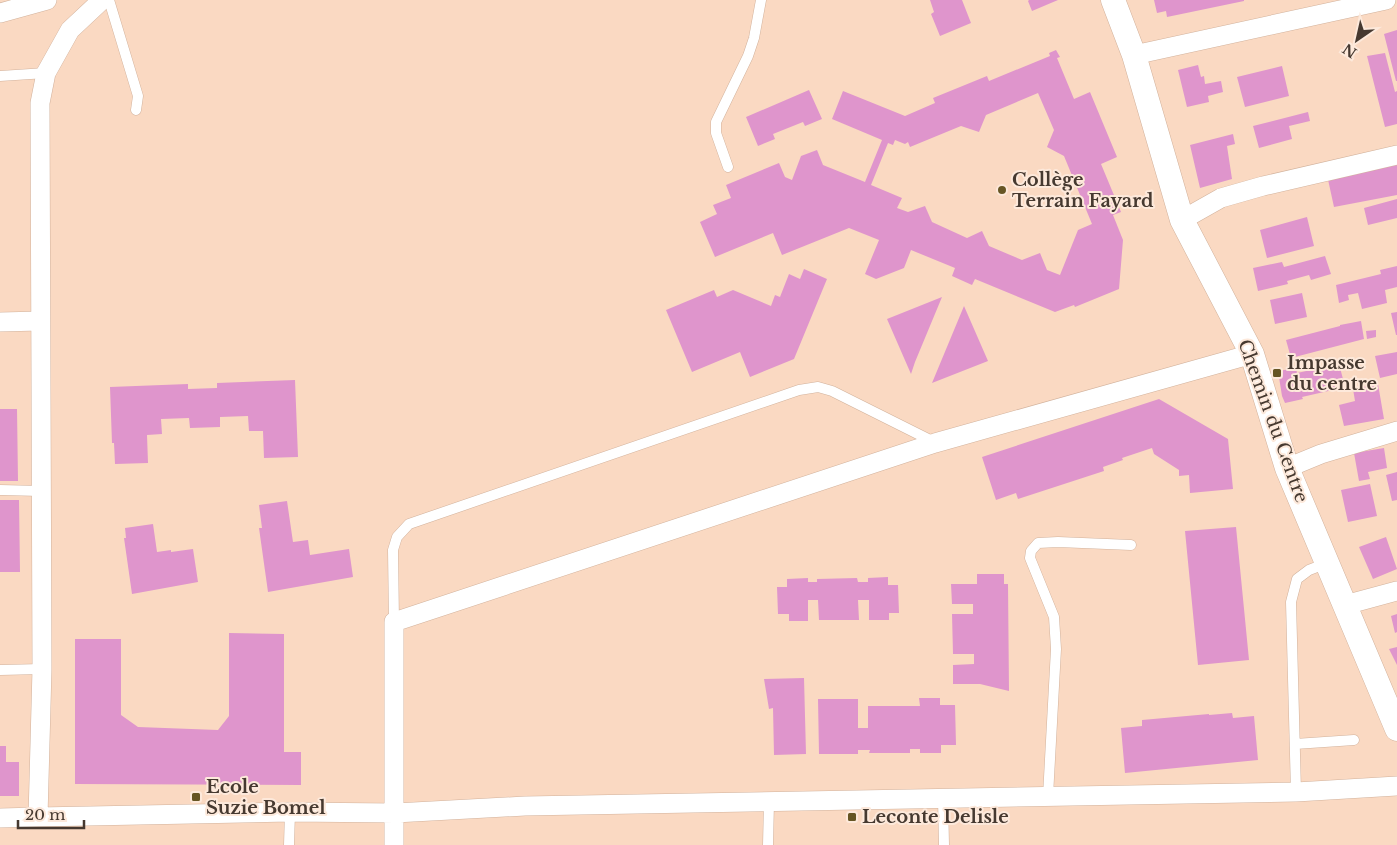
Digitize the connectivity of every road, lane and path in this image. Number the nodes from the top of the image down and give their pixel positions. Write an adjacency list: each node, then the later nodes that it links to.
1 (47, 0): 8 (street)
2 (102, 0): 10 (street)
3 (109, 0): 12 (lane)
4 (762, 0): 14 (lane)
5 (1113, 0): 9 (street, Chemin du Centre)
6 (1386, 0): 7 (street)
7 (1311, 8): 9 (street)
8 (0, 13)
9 (1134, 55): 15 (street, Chemin du Centre)
10 (46, 74): 11 (lane); 16 (street)
11 (0, 76)
12 (136, 110)
13 (1397, 154): 15 (street)
14 (728, 167)
15 (1182, 220): 18 (street, Chemin du Centre)
16 (40, 321): 17 (street); 23 (street)
17 (0, 322)
18 (1252, 354): 20 (street); 21 (street, Chemin du Centre)
19 (1397, 431): 21 (street)
20 (936, 444): 28 (street); 28 (lane)
21 (1287, 468): 25 (street, Chemin du Centre)
22 (0, 490): 23 (lane)
23 (41, 491): 29 (street)
24 (1131, 545): 36 (lane)
25 (1327, 562): 27 (street, Chemin du Centre); 33 (lane)
26 (1397, 591): 27 (street)
27 (1345, 605): 31 (street, Chemin du Centre)
28 (394, 622): 40 (street)
29 (42, 668): 30 (lane); 41 (street)
30 (0, 670)
31 (1397, 729)
32 (1354, 740): 33 (lane)
33 (1295, 744): 35 (lane)
34 (1397, 786): 35 (street)
35 (1296, 792): 36 (street)
36 (1048, 796): 37 (street)
37 (943, 798): 38 (street); 46 (lane)
38 (769, 802): 40 (street); 45 (lane)
39 (290, 812): 40 (street); 41 (street); 43 (lane)
40 (395, 813): 44 (street)
41 (38, 817): 42 (street)
42 (0, 818)
43 (289, 845)
44 (394, 845)
45 (768, 845)
46 (944, 845)

